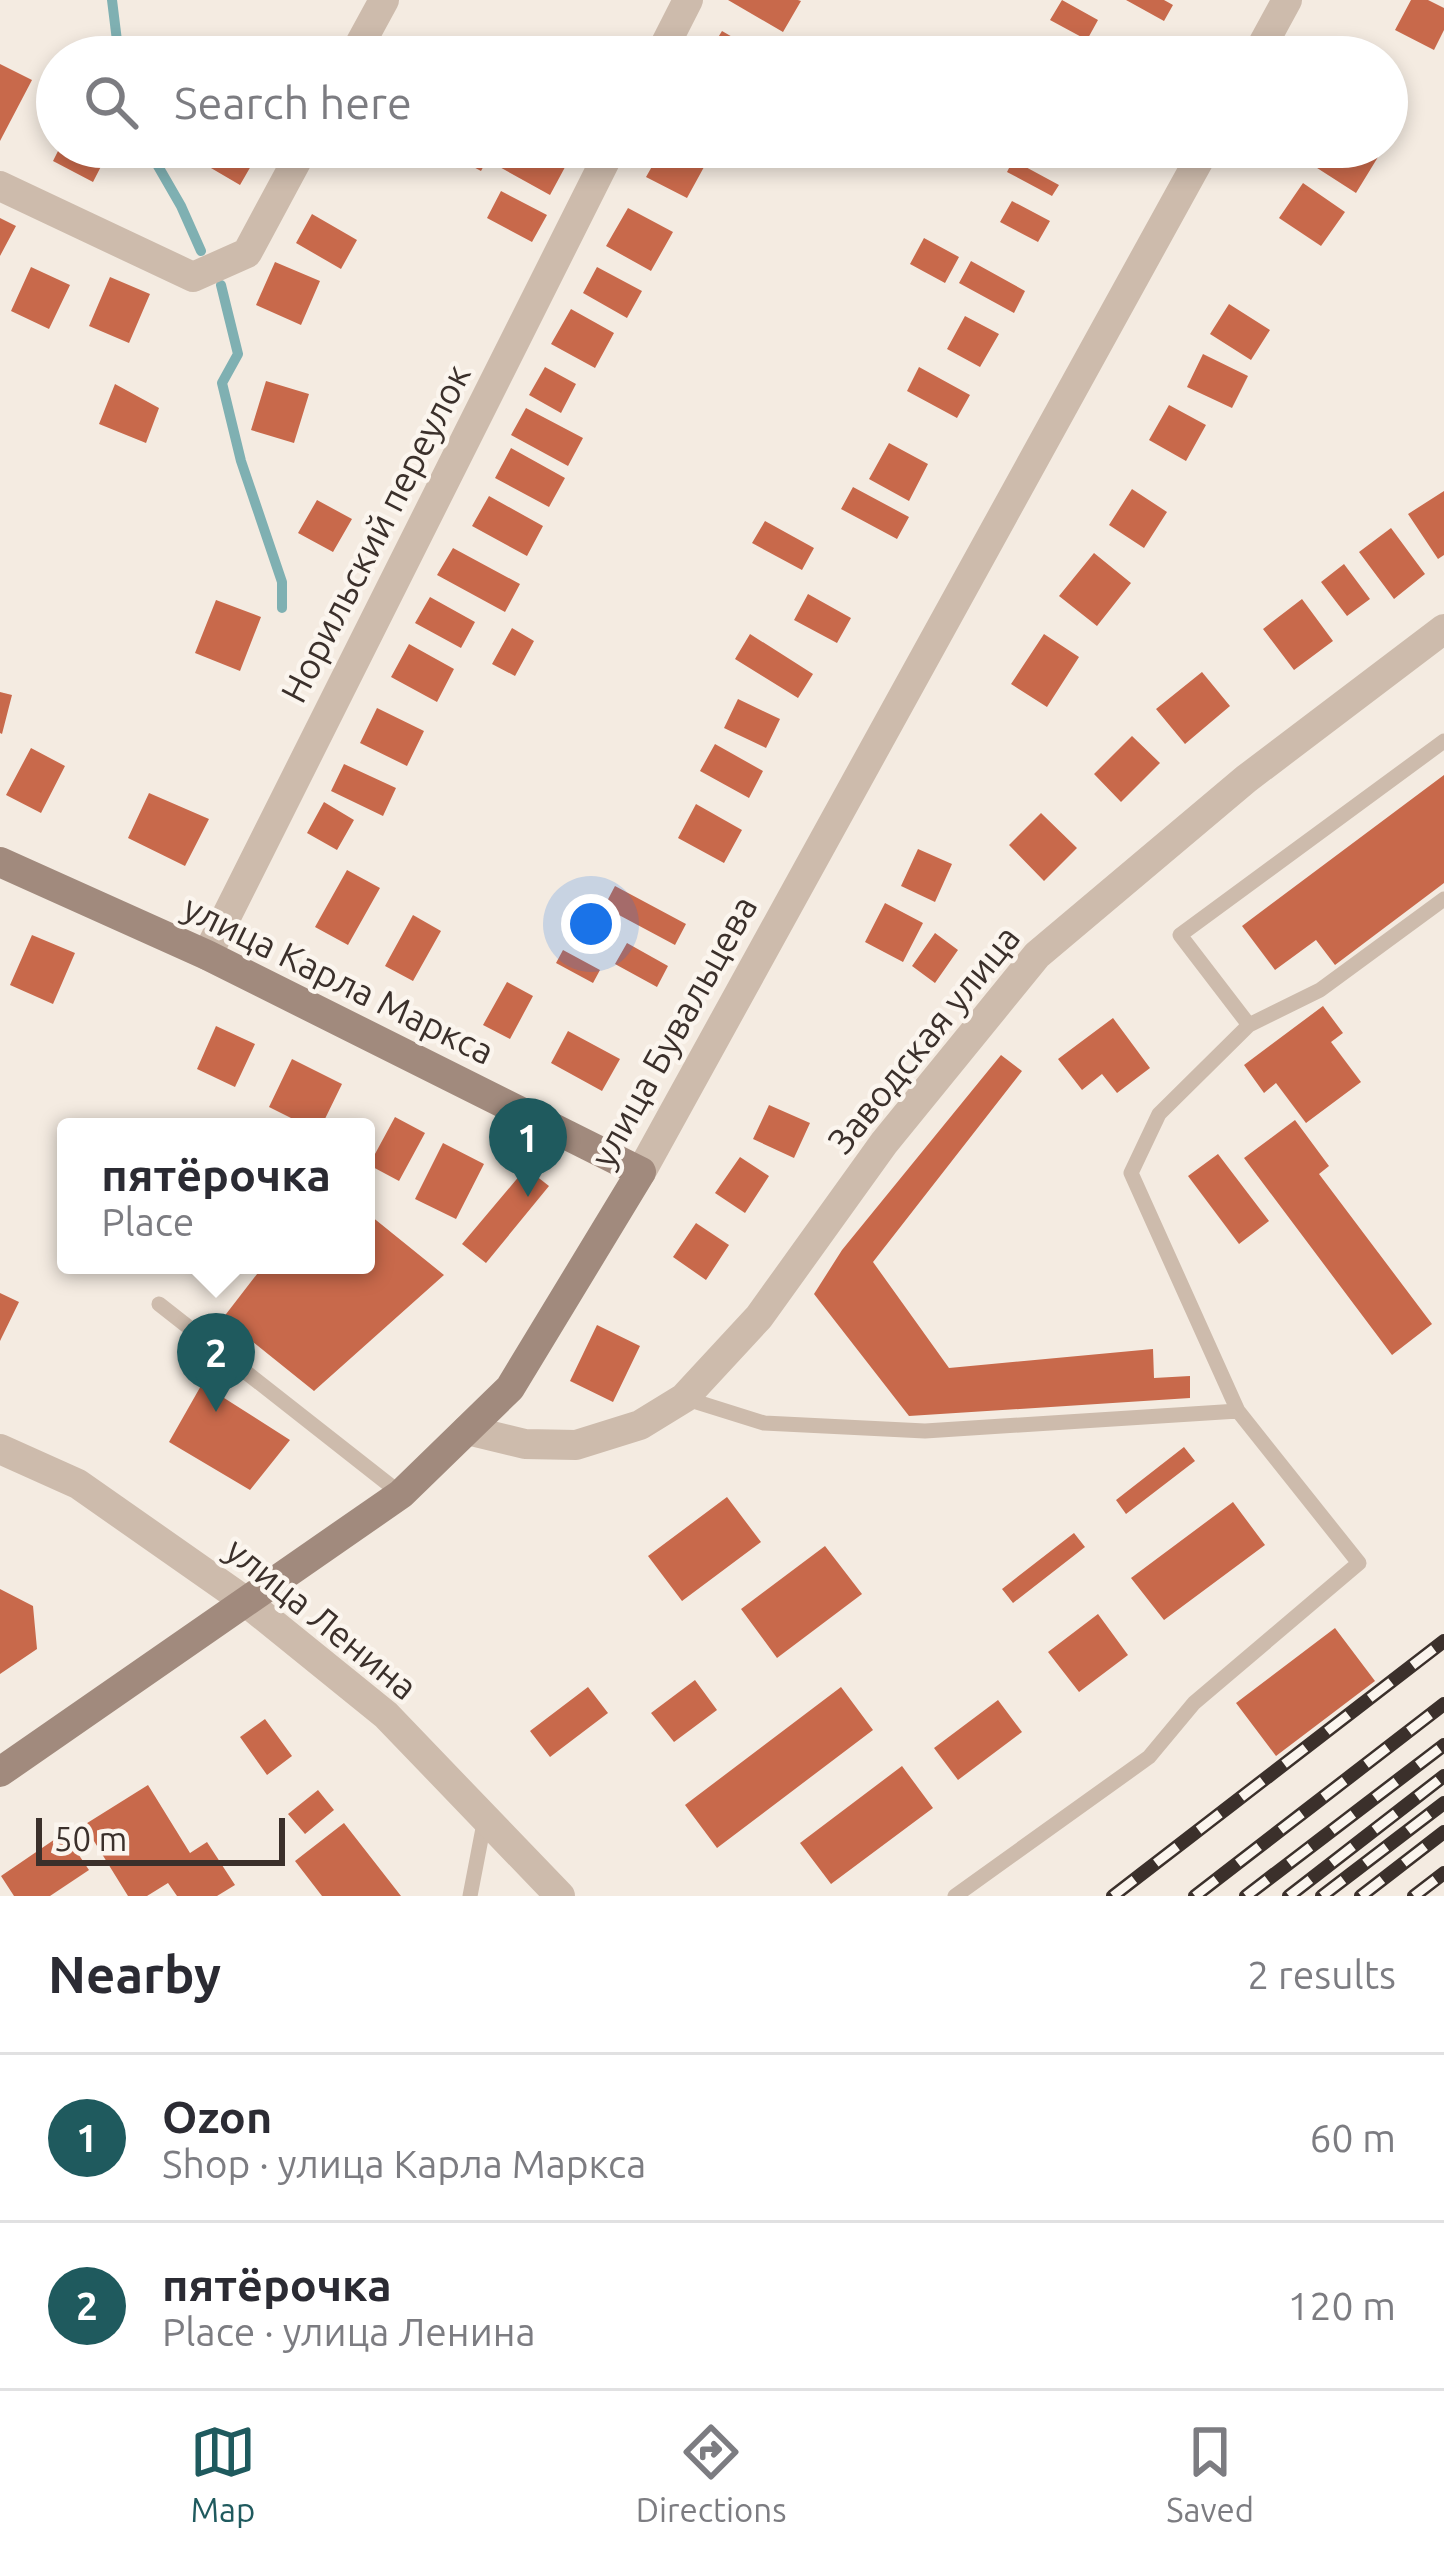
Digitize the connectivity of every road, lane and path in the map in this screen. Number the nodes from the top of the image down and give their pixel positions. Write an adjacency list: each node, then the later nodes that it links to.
1 (384, 0): 4 (street)
2 (688, 0): 5 (street)
3 (1287, 0): 6 (street)
4 (364, 36)
5 (670, 36)
6 (1267, 36)
7 (293, 168): 10 (street)
8 (602, 168): 15 (street, Норильский переулок)
9 (1194, 168): 17 (street, улица Бувальцева)
10 (0, 186)
11 (1444, 629): 19 (street, Заводская улица)
12 (1444, 741): 16 (lane)
13 (0, 862): 15 (main road, улица Карла Маркса)
14 (1444, 899): 16 (lane)
15 (208, 955): 17 (main road, улица Карла Маркса)
16 (1249, 1025): 20 (lane)
17 (641, 1172): 21 (main road, улица Бувальцева)
18 (159, 1304): 23 (lane)
19 (684, 1398): 20 (lane); 21 (street, Заводская улица)
20 (1238, 1411): 29 (lane)
21 (467, 1430): 23 (main road, улица Бувальцева)
22 (0, 1449): 24 (street, улица Ленина)
23 (401, 1494): 24 (main road, улица Бувальцева)
24 (245, 1601): 25 (main road, улица Бувальцева); 26 (street, улица Ленина)
25 (0, 1772)
26 (485, 1818): 27 (lane); 28 (street, улица Ленина)
27 (470, 1896)
28 (560, 1896)
29 (955, 1896)

